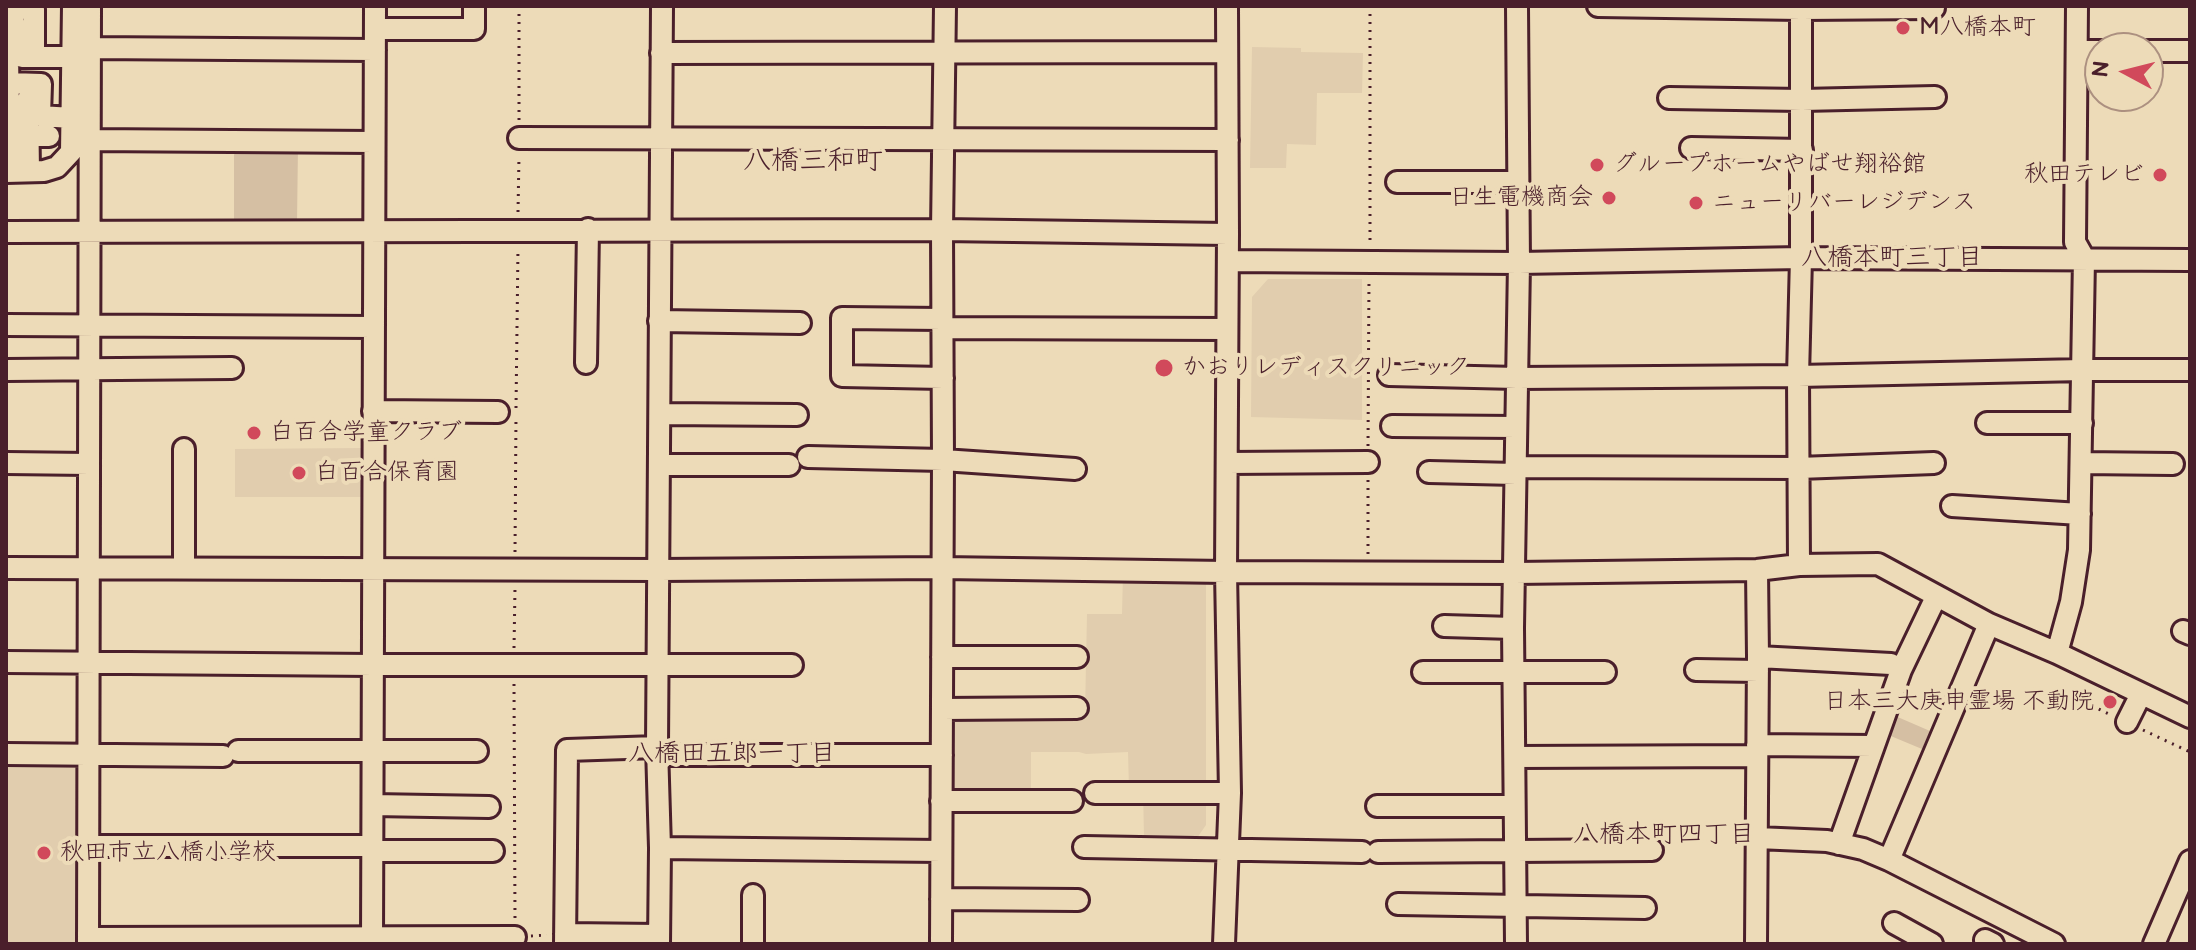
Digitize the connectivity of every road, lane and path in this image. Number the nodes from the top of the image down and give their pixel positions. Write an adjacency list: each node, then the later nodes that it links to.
1 (73, 6): 24 (street)
2 (90, 6): 24 (street)
3 (375, 6): 17 (street)
4 (474, 6): 17 (street)
5 (519, 6): 34 (path)
6 (662, 6): 25 (street)
7 (945, 6): 22 (street)
8 (1227, 6): 23 (street)
9 (1370, 6): 54 (path)
10 (1517, 6): 45 (street)
11 (1598, 6): 13 (street)
12 (2077, 6): 18 (street)
13 (1801, 7): 15 (street); 30 (street)
14 (6, 8): 26 (street)
15 (1934, 8)
16 (6, 21): 26 (street)
17 (375, 39): 24 (street); 39 (street)
18 (2077, 51): 19 (street); 56 (street)
19 (2084, 51)
20 (2164, 51): 21 (street)
21 (2190, 51)
22 (944, 52): 23 (street); 25 (street); 36 (street)
23 (1227, 52): 38 (street)
24 (81, 53): 26 (street); 31 (street); 37 (street)
25 (661, 53): 35 (street)
26 (16, 57): 27 (street)
27 (9, 88): 31 (street); 32 (street); 40 (street)
28 (1935, 97): 30 (street)
29 (1669, 98): 30 (street)
30 (1802, 100): 42 (street)
31 (72, 118): 43 (street)
32 (28, 136): 33 (street); 43 (street)
33 (49, 136)
34 (519, 138): 35 (street); 48 (path)
35 (662, 138): 36 (street); 47 (street)
36 (943, 139): 38 (street); 49 (street)
37 (89, 140): 39 (street); 52 (street)
38 (1228, 140): 53 (street)
39 (374, 142): 50 (street)
40 (8, 148): 43 (street)
41 (1691, 148): 42 (street)
42 (1802, 150): 55 (street)
43 (15, 172)
44 (1397, 182): 45 (street)
45 (1518, 182): 59 (street)
46 (588, 229): 47 (street); 48 (street); 68 (street)
47 (659, 229): 49 (street); 61 (street)
48 (518, 230): 50 (street); 108 (path)
49 (942, 230): 53 (street); 63 (street)
50 (374, 231): 52 (street); 66 (street)
51 (6, 232): 52 (street)
52 (90, 232): 65 (street)
53 (1228, 234): 58 (street)
54 (1370, 240)
55 (1801, 258): 56 (street); 59 (street); 75 (street)
56 (2084, 258): 57 (street); 72 (street)
57 (2190, 260)
58 (1228, 261): 59 (street); 67 (street)
59 (1519, 263): 77 (street)
60 (1369, 274): 88 (path)
61 (659, 321): 62 (street); 80 (street)
62 (800, 323)
63 (942, 324): 67 (street); 76 (street); 76 (street)
64 (6, 325): 65 (street)
65 (89, 325): 66 (street); 70 (street)
66 (374, 327): 78 (street)
67 (1227, 329): 90 (street)
68 (586, 363)
69 (232, 368): 70 (street)
70 (89, 369): 71 (street); 93 (street)
71 (6, 370)
72 (2083, 370): 73 (street); 75 (street); 83 (street)
73 (2190, 370)
74 (1389, 375): 77 (street)
75 (1798, 376): 77 (street); 96 (street)
76 (943, 378): 87 (street)
77 (1517, 378): 85 (street)
78 (373, 411): 79 (street); 107 (street)
79 (498, 412)
80 (660, 414): 81 (street); 95 (street)
81 (797, 415)
82 (1987, 423): 83 (street)
83 (2082, 423): 92 (street)
84 (1392, 426): 85 (street)
85 (1516, 427): 98 (street)
86 (184, 449): 105 (street)
87 (943, 460): 95 (street); 97 (street); 106 (street)
88 (1368, 462): 90 (street); 112 (path)
89 (6, 463): 93 (street)
90 (1227, 463): 111 (street)
91 (1934, 463): 96 (street)
92 (2081, 463): 94 (street); 101 (street)
93 (89, 464): 104 (street)
94 (2173, 464)
95 (660, 465): 109 (street)
96 (1799, 468): 98 (street); 102 (street)
97 (1075, 469)
98 (1516, 471): 99 (street); 113 (street)
99 (1429, 472)
100 (1952, 506): 101 (street)
101 (2080, 514): 118 (street)
102 (1799, 565): 110 (street); 114 (street)
103 (6, 568): 104 (street)
104 (88, 568): 105 (street); 122 (street)
105 (184, 568): 107 (street)
106 (942, 568): 109 (street); 111 (street); 119 (street)
107 (372, 569): 108 (street); 126 (street)
108 (515, 569): 109 (street); 123 (path)
109 (659, 570): 124 (street)
110 (1757, 570): 113 (street); 125 (street)
111 (1226, 572): 112 (street); 148 (street)
112 (1368, 572): 113 (street)
113 (1515, 573): 117 (street)
114 (1936, 597): 115 (street); 129 (street)
115 (1989, 624): 118 (street); 166 (street)
116 (1444, 626): 117 (street)
117 (1513, 628): 132 (street)
118 (2057, 653): 133 (street)
119 (942, 657): 120 (street); 135 (street)
120 (1077, 657)
121 (6, 662): 122 (street)
122 (88, 662): 126 (street); 144 (street)
123 (514, 664): 124 (street); 126 (street); 175 (path)
124 (659, 664): 127 (street); 141 (street)
125 (1758, 664): 128 (street); 129 (street); 139 (street)
126 (373, 665): 142 (street)
127 (792, 665)
128 (1696, 670)
129 (1901, 670): 138 (street)
130 (1423, 672): 132 (street)
131 (1605, 672): 132 (street)
132 (1514, 673): 146 (street)
133 (2141, 694): 136 (street); 137 (street)
134 (1077, 708): 135 (street)
135 (942, 709): 145 (street)
136 (2190, 717)
137 (2127, 722)
138 (1873, 746): 139 (street); 156 (street)
139 (1757, 750): 146 (street); 155 (street)
140 (477, 751): 142 (street)
141 (657, 751): 145 (street); 160 (street); 176 (street)
142 (373, 752): 144 (street); 151 (street)
143 (6, 754): 144 (street)
144 (88, 754): 157 (street)
145 (942, 755): 149 (street)
146 (1515, 757): 153 (street)
147 (1095, 793): 148 (street)
148 (1230, 793): 161 (street)
149 (941, 801): 150 (street); 164 (street)
150 (1072, 801)
151 (373, 805): 154 (street); 159 (street)
152 (1377, 806): 153 (street)
153 (1513, 806): 165 (street)
154 (489, 807)
155 (1757, 838): 156 (street); 184 (street)
156 (1839, 844): 166 (street)
157 (89, 846): 159 (street); 178 (street)
158 (1084, 847): 161 (street)
159 (372, 848): 163 (street); 179 (street)
160 (660, 848): 164 (street); 177 (street)
161 (1227, 849): 165 (street); 182 (street)
162 (1652, 850): 165 (street)
163 (493, 851)
164 (941, 851): 169 (street)
165 (1514, 851): 172 (street)
166 (1889, 860): 186 (street)
167 (2190, 861): 187 (street)
168 (753, 895): 180 (street)
169 (941, 899): 170 (street); 181 (street)
170 (1078, 900)
171 (1398, 904): 172 (street)
172 (1516, 904): 173 (street); 183 (street)
173 (1645, 908)
174 (1894, 923): 185 (street)
175 (515, 937): 176 (path); 179 (street)
176 (565, 939): 177 (street)
177 (659, 939)
178 (88, 941): 179 (street)
179 (372, 941)
180 (753, 944)
181 (941, 944)
182 (1224, 944)
183 (1516, 944)
184 (1756, 944)
185 (1932, 944)
186 (2054, 944)
187 (2154, 944)

